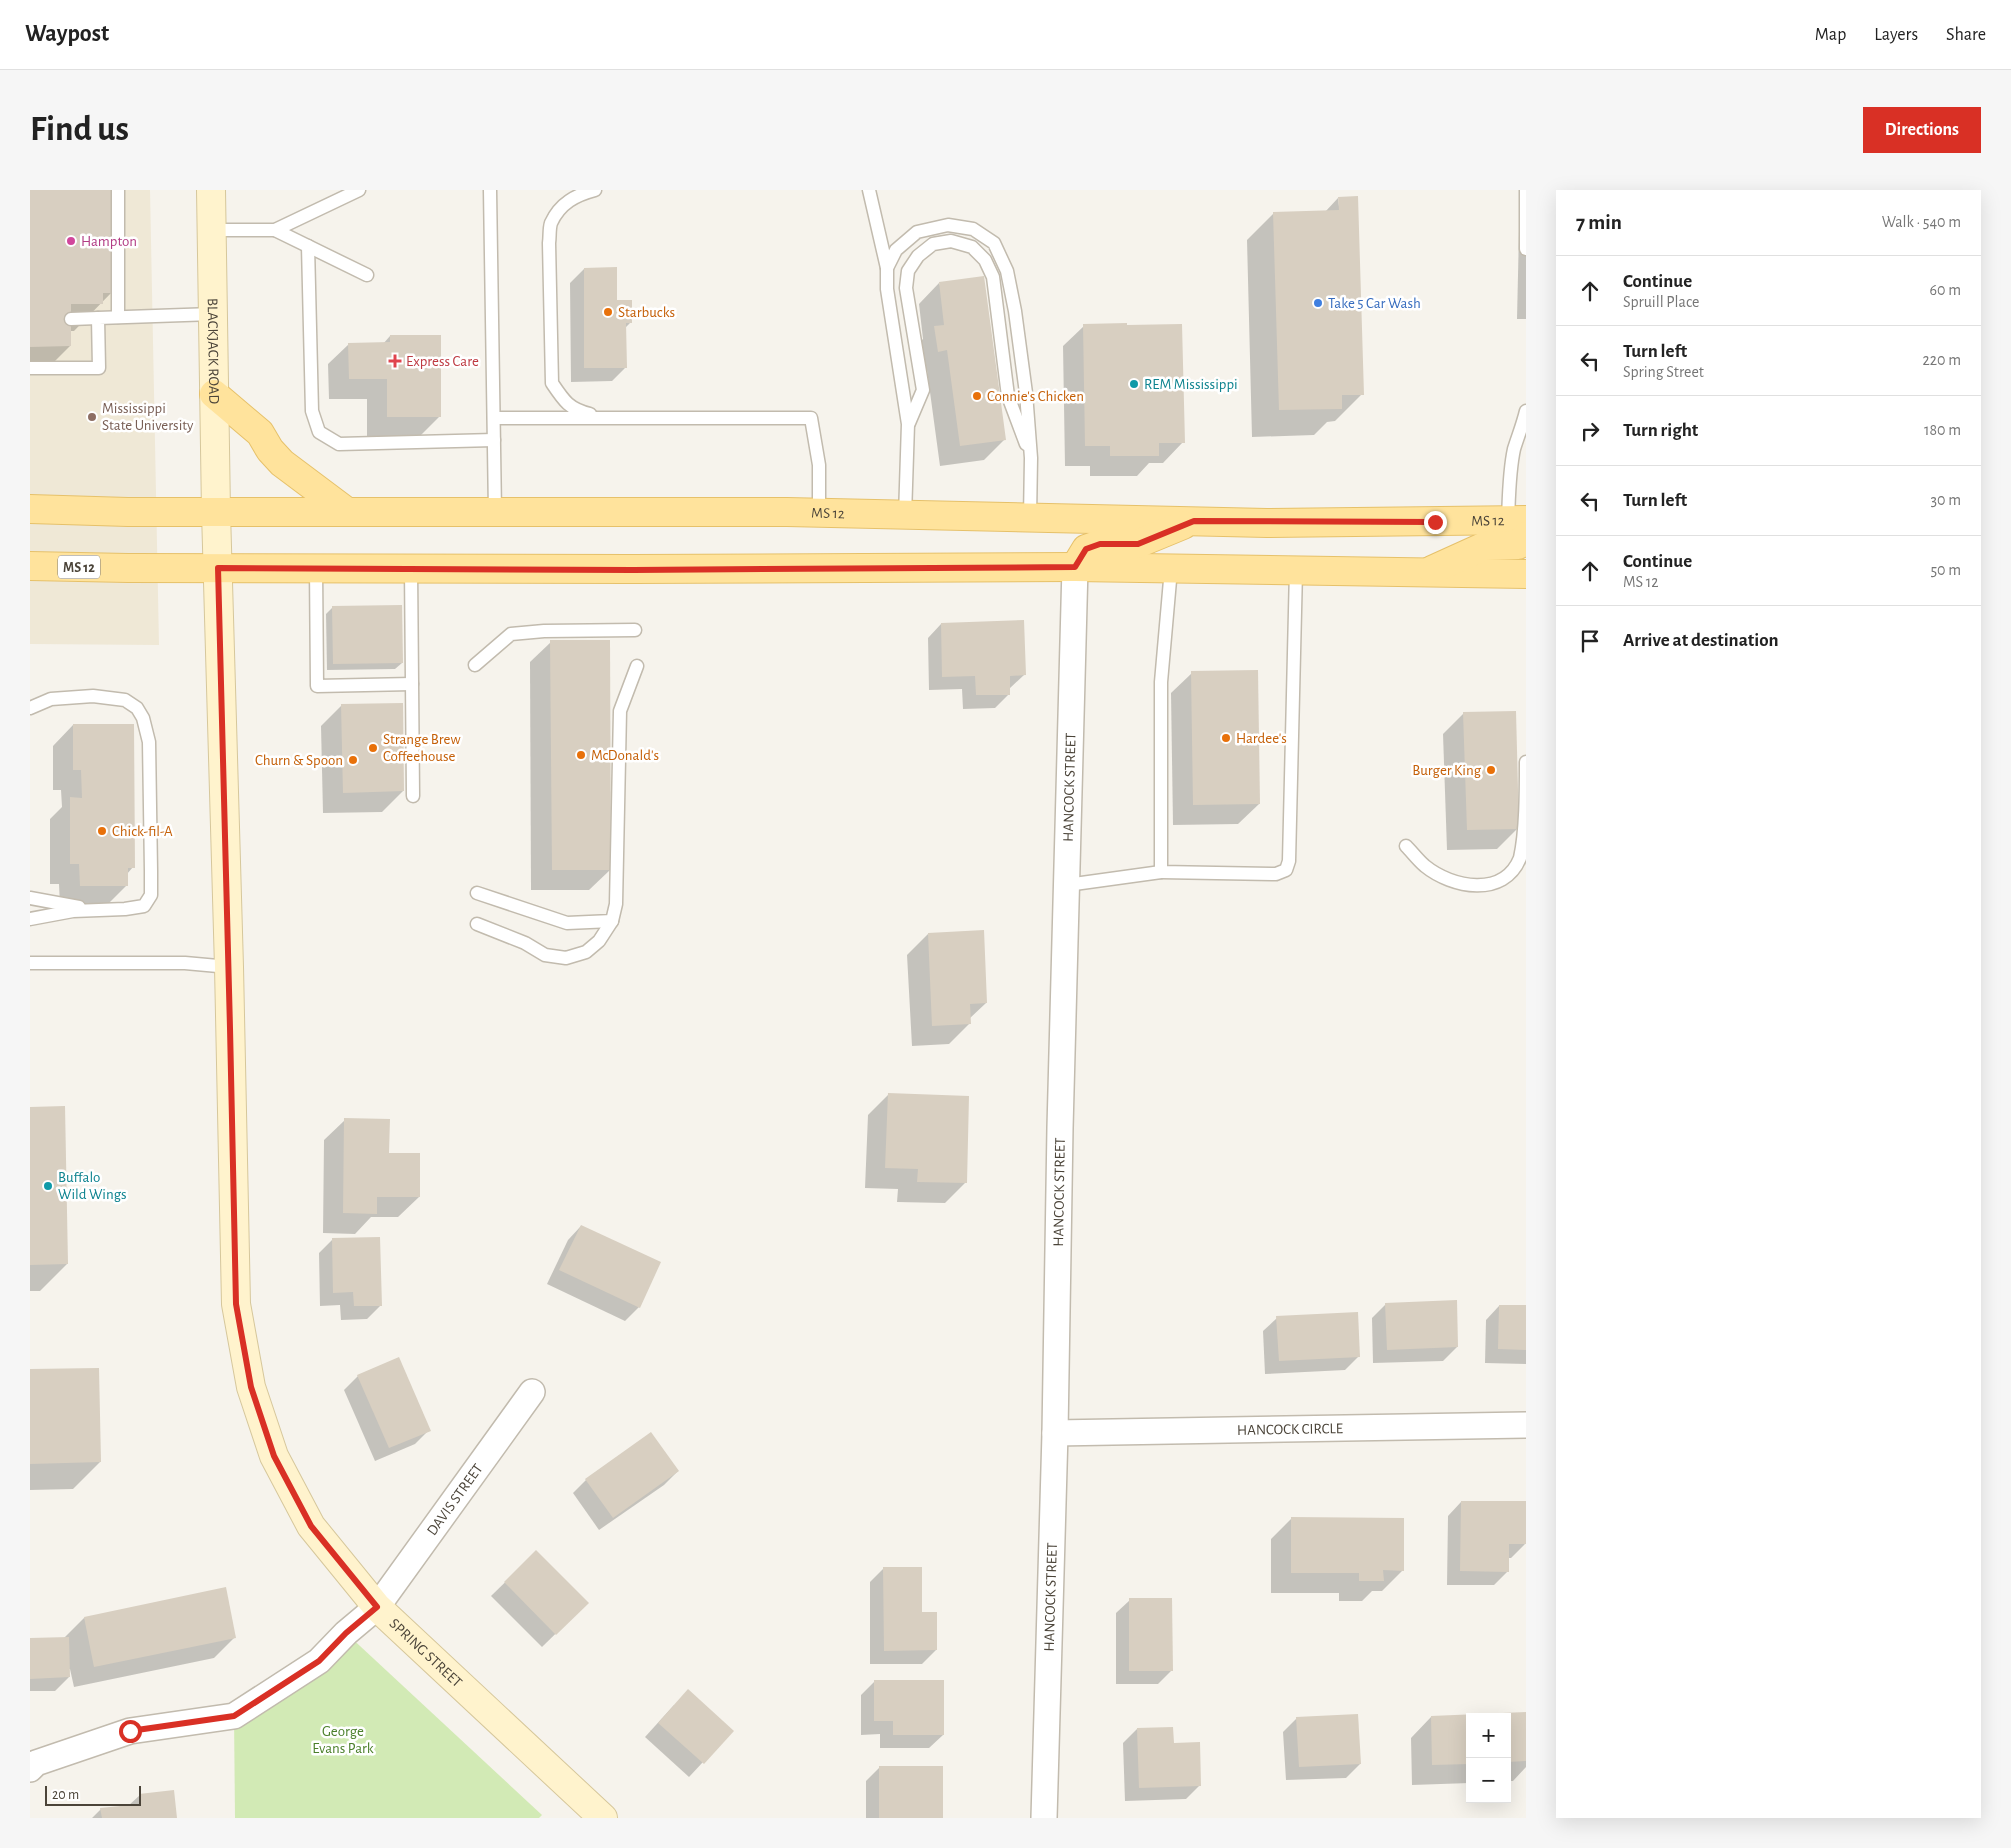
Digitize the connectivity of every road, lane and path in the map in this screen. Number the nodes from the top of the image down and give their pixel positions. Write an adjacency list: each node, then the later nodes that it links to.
1 (118, 190): 15 (lane)
2 (211, 190): 8 (street, BLACKJACK ROAD)
3 (359, 190): 9 (lane)
4 (490, 190): 21 (lane)
5 (595, 190): 22 (lane)
6 (870, 190): 12 (lane)
7 (1526, 190): 11 (lane)
8 (211, 230): 9 (lane); 14 (street, BLACKJACK ROAD)
9 (275, 230): 10 (lane)
10 (308, 246): 13 (lane); 24 (lane)
11 (1526, 249)
12 (887, 268): 23 (lane); 25 (lane)
13 (366, 275)
14 (213, 314): 15 (lane); 19 (street, BLACKJACK ROAD)
15 (118, 317): 17 (lane)
16 (71, 318): 17 (lane)
17 (98, 318): 18 (lane)
18 (30, 368)
19 (214, 394): 27 (main road); 28 (street, BLACKJACK ROAD)
20 (1526, 411): 34 (lane)
21 (494, 418): 22 (lane); 24 (lane)
22 (606, 418): 30 (lane)
23 (908, 424): 25 (lane); 31 (lane)
24 (494, 440): 29 (lane)
25 (1031, 458): 32 (lane)
26 (30, 509): 28 (main road, MS 12)
27 (346, 511): 28 (main road, MS 12); 29 (main road, MS 12)
28 (216, 512): 37 (street, SPRING STREET)
29 (495, 512): 30 (main road, MS 12)
30 (818, 513): 31 (main road, MS 12)
31 (905, 516): 32 (main road, MS 12)
32 (1030, 518): 33 (main road, MS 12)
33 (1194, 521): 34 (main road, MS 12 / MS 12); 36 (main road)
34 (1520, 526): 42 (main road)
35 (30, 566): 37 (main road, MS 12)
36 (1075, 567): 39 (main road, MS 12); 40 (main road, MS 12); 53 (street, HANCOCK STREET)
37 (218, 568): 38 (main road, MS 12); 61 (street, SPRING STREET)
38 (316, 568): 39 (main road, MS 12); 47 (lane)
39 (411, 568): 47 (lane)
40 (1171, 569): 41 (main road, MS 12); 52 (lane)
41 (1296, 570): 42 (main road, MS 12); 52 (lane)
42 (1424, 573): 43 (main road, MS 12)
43 (1526, 574)
44 (635, 630): 45 (lane)
45 (475, 665)
46 (637, 666): 58 (lane)
47 (412, 684): 50 (lane)
48 (30, 708): 56 (lane)
49 (1526, 762): 51 (lane)
50 (413, 796)
51 (1406, 846)
52 (1161, 872): 53 (lane)
53 (1067, 885): 64 (street, HANCOCK STREET)
54 (477, 893): 58 (lane)
55 (30, 898): 56 (lane)
56 (92, 909): 57 (lane)
57 (30, 919)
58 (612, 921): 59 (lane)
59 (477, 924)
60 (30, 963): 61 (lane)
61 (229, 967): 65 (street, SPRING STREET)
62 (532, 1392): 65 (street, DAVIS STREET)
63 (1526, 1425): 64 (street, HANCOCK CIRCLE)
64 (1055, 1433): 68 (street, HANCOCK STREET)
65 (377, 1607): 66 (street, DAVIS STREET); 67 (street, SPRING STREET)
66 (30, 1769)
67 (603, 1818)
68 (1044, 1818)

